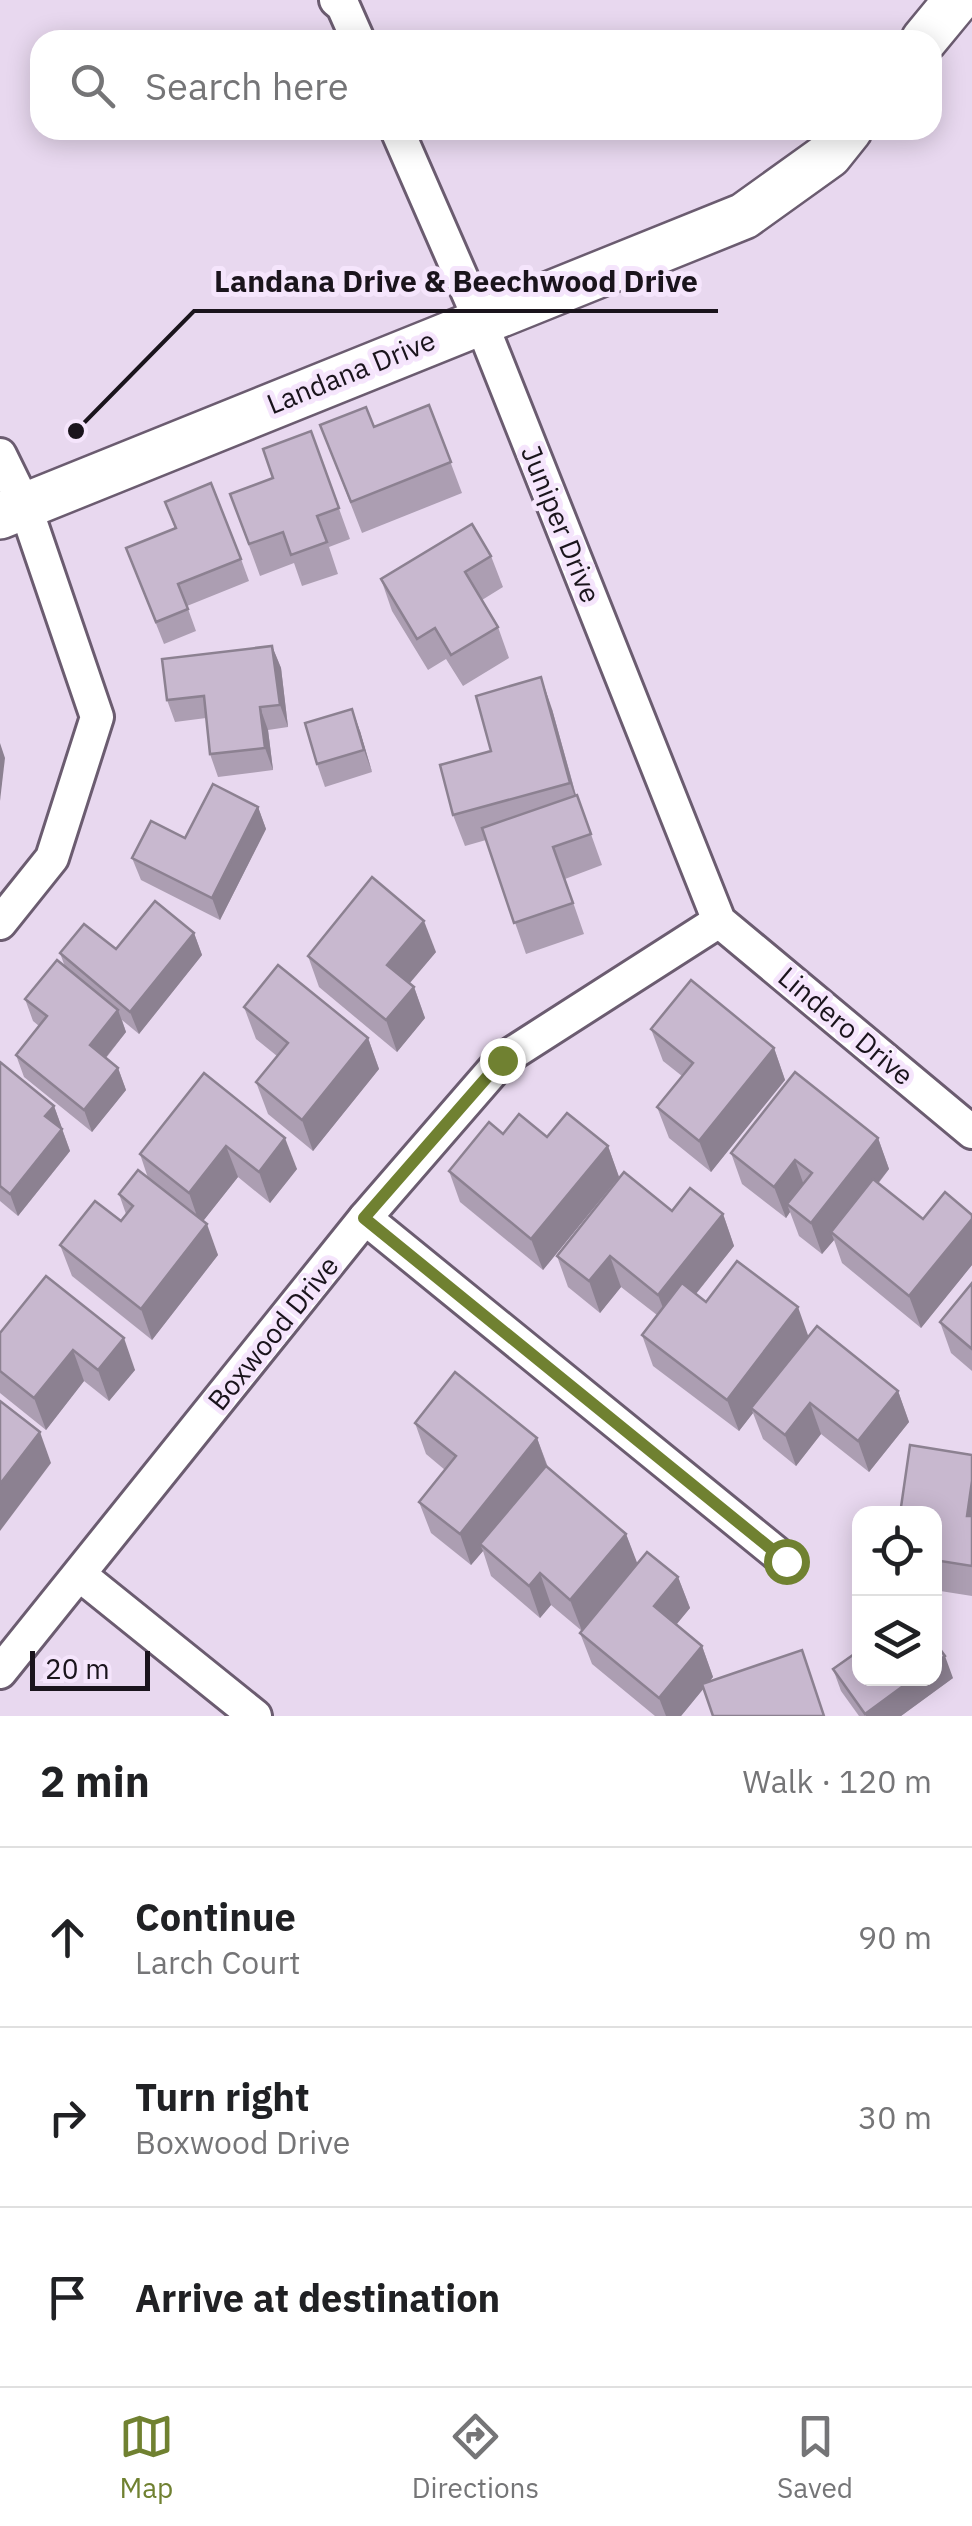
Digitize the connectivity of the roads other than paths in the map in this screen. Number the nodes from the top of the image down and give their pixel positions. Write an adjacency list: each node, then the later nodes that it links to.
1 (957, 0): 4 (street)
2 (342, 2): 3 (street)
3 (354, 30)
4 (932, 30)
5 (401, 140): 7 (street, Juniper Drive)
6 (841, 140): 7 (street, Landana Drive)
7 (480, 320): 9 (street, Landana Drive); 10 (street, Juniper Drive)
8 (0, 455): 9 (street)
9 (12, 511): 11 (street)
10 (719, 921): 12 (street, Lindero Drive); 13 (street, Boxwood Drive)
11 (0, 923)
12 (972, 1132)
13 (364, 1218): 14 (street); 15 (street, Boxwood Drive)
14 (786, 1561)
15 (80, 1575): 16 (street, Boxwood Drive); 17 (street)
16 (0, 1672)
17 (255, 1716)

